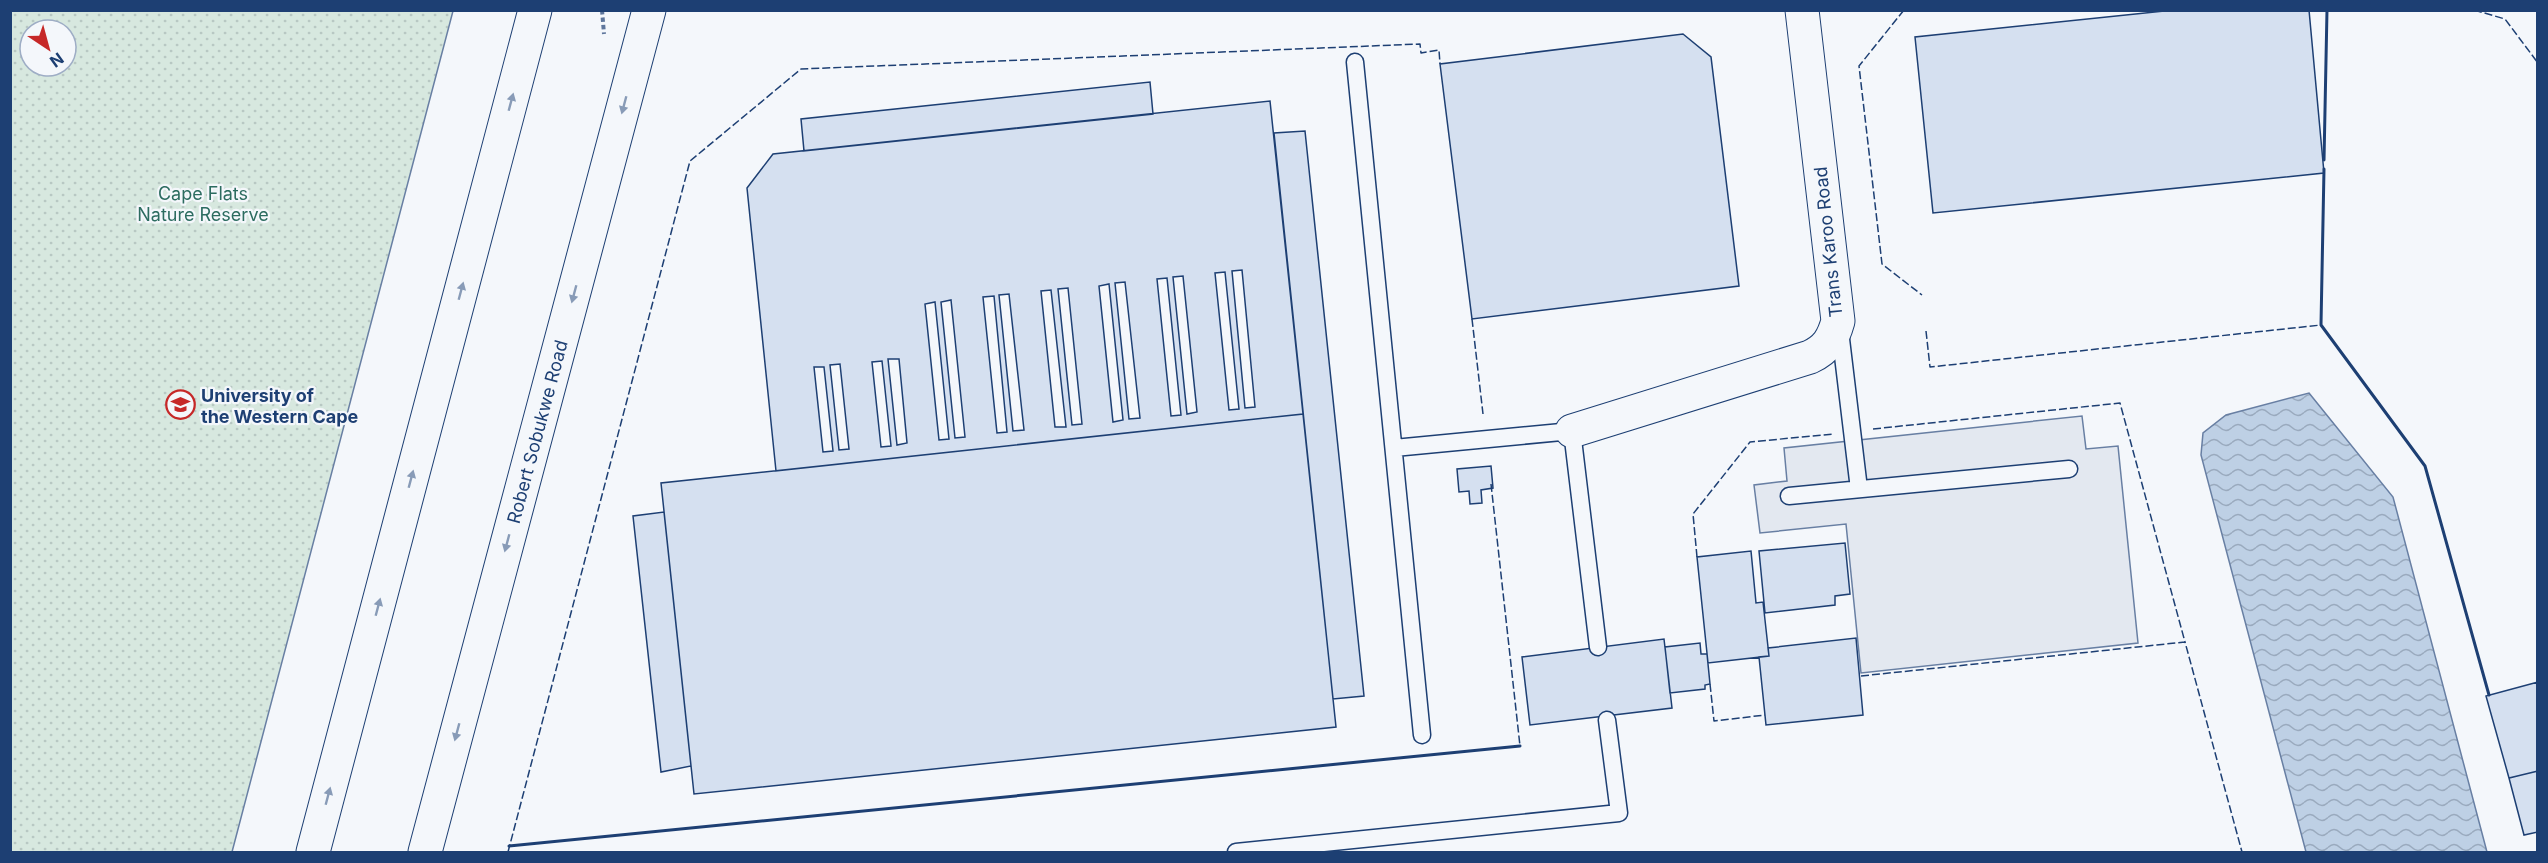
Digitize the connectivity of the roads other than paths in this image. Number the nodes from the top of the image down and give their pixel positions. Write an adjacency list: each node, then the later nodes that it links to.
1 (535, 10): 14 (main road, one-way to 1)
2 (649, 10): 15 (main road, Robert Sobukwe Road, one-way to 15)
3 (1802, 10): 5 (main road, Trans Karoo Road)
4 (1354, 62): 7 (lane)
5 (1838, 321): 6 (main road, Trans Karoo Road); 9 (lane)
6 (1572, 431): 7 (lane); 11 (lane)
7 (1394, 448): 13 (lane)
8 (2068, 469): 9 (lane)
9 (1859, 489): 10 (lane)
10 (1789, 496)
11 (1598, 646)
12 (1607, 720): 16 (lane)
13 (1422, 735)
14 (312, 852)
15 (425, 852)
16 (1236, 852)

